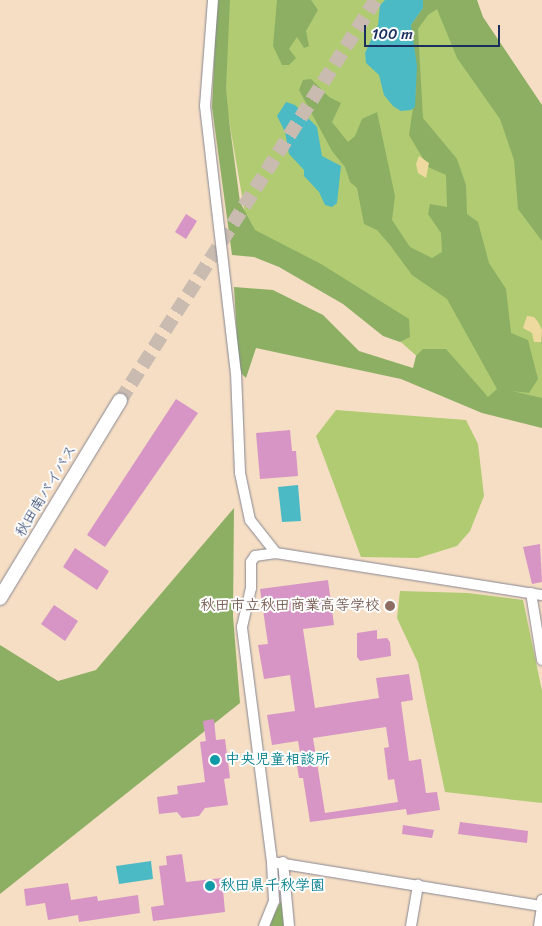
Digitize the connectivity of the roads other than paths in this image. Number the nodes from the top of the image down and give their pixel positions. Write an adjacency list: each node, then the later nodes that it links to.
1 (213, 0): 3 (street)
2 (120, 401): 6 (highway, 秋田南バイパス)
3 (276, 553): 4 (street); 8 (street)
4 (531, 593): 5 (street); 7 (street)
5 (542, 595)
6 (0, 598)
7 (542, 660)
8 (278, 862): 9 (street); 12 (street); 13 (street)
9 (418, 885): 11 (street); 14 (street)
10 (542, 900): 11 (street)
11 (542, 906): 15 (street)
12 (264, 926)
13 (289, 926)
14 (410, 926)
15 (539, 926)

